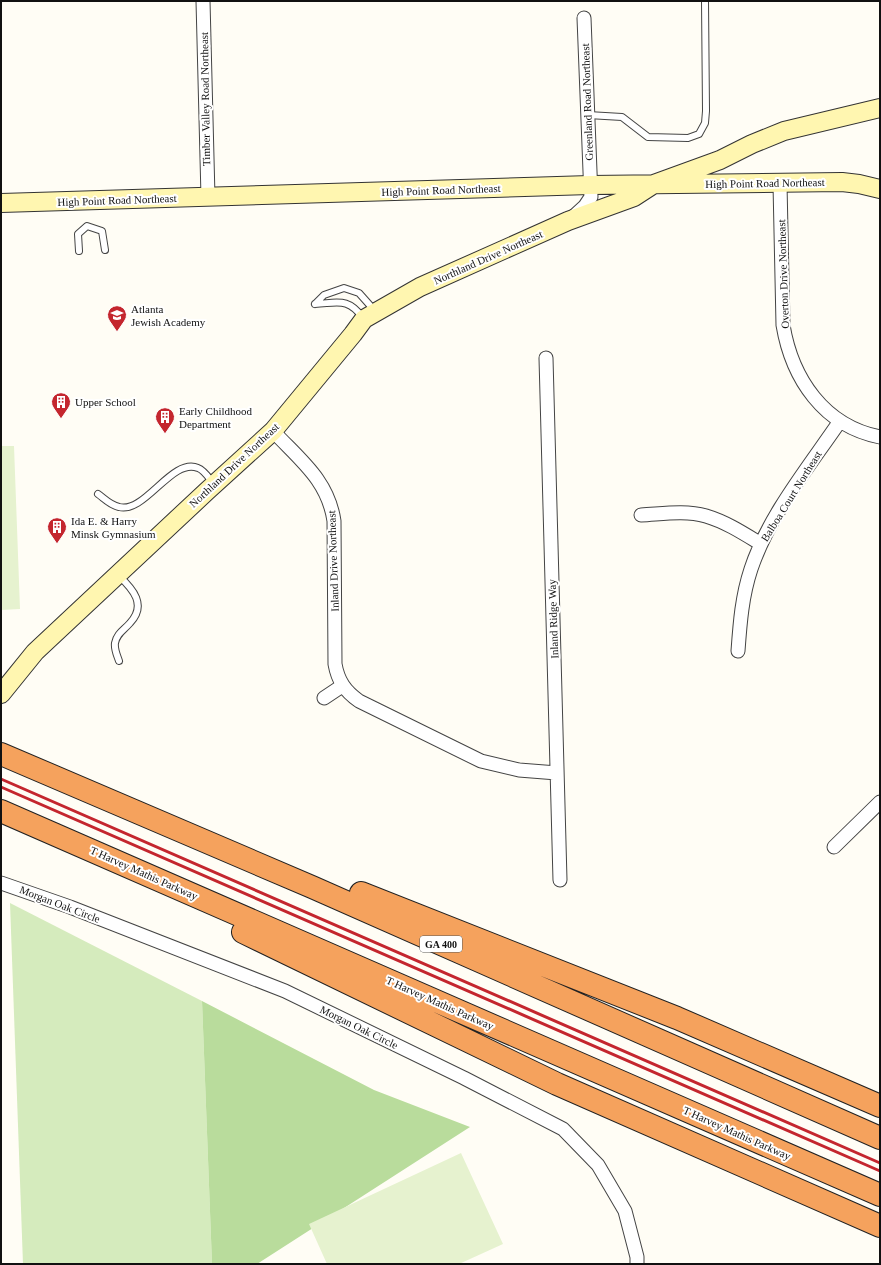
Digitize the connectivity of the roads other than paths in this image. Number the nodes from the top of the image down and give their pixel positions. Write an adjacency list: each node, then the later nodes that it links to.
1 (203, 1): 10 (street, Timber Valley Road Northeast)
2 (704, 1): 5 (lane)
3 (584, 18): 5 (street, Greenland Road Northeast)
4 (880, 108): 6 (street, Northland Drive Northeast)
5 (588, 115): 8 (street, Greenland Road Northeast)
6 (654, 184): 7 (street, High Point Road Northeast); 8 (street, High Point Road Northeast); 12 (street, Northland Drive Northeast)
7 (780, 184): 9 (street, High Point Road Northeast); 17 (street, Overton Drive Northeast)
8 (590, 185): 10 (street, High Point Road Northeast); 12 (street, Northland Drive Northeast)
9 (880, 189)
10 (208, 197): 11 (street, High Point Road Northeast)
11 (1, 203)
12 (568, 221): 15 (street, Northland Drive Northeast)
13 (105, 250): 14 (lane)
14 (79, 252)
15 (369, 315): 15 (lane); 18 (street, Northland Drive Northeast)
16 (546, 358): 31 (street, Inland Ridge Way)
17 (840, 420): 19 (street, Overton Drive Northeast); 23 (street, Balboa Court Northeast)
18 (273, 431): 20 (street, Northland Drive Northeast); 27 (street, Inland Drive Northeast)
19 (880, 437)
20 (214, 485): 21 (lane); 24 (street, Northland Drive Northeast)
21 (98, 494)
22 (641, 515): 23 (street)
23 (761, 544): 25 (street, Balboa Court Northeast)
24 (118, 575): 26 (lane); 28 (street, Northland Drive Northeast)
25 (738, 650)
26 (119, 661)
27 (342, 686): 29 (street); 31 (street, Inland Drive Northeast)
28 (4, 689)
29 (324, 698)
30 (1, 754): 38 (highway, GA 400)
31 (557, 773): 36 (street, Inland Ridge Way)
32 (880, 802): 35 (street)
33 (1, 811): 34 (highway, T Harvey Mathis Parkway)
34 (22, 820): 41 (highway); 42 (highway, T Harvey Mathis Parkway)
35 (834, 847)
36 (560, 880)
37 (1, 883): 45 (street, Morgan Oak Circle)
38 (312, 887): 39 (highway); 40 (highway, GA 400)
39 (880, 1106)
40 (880, 1138)
41 (792, 1187): 43 (highway); 44 (highway)
42 (880, 1195)
43 (880, 1226)
44 (880, 1237)
45 (637, 1264)

